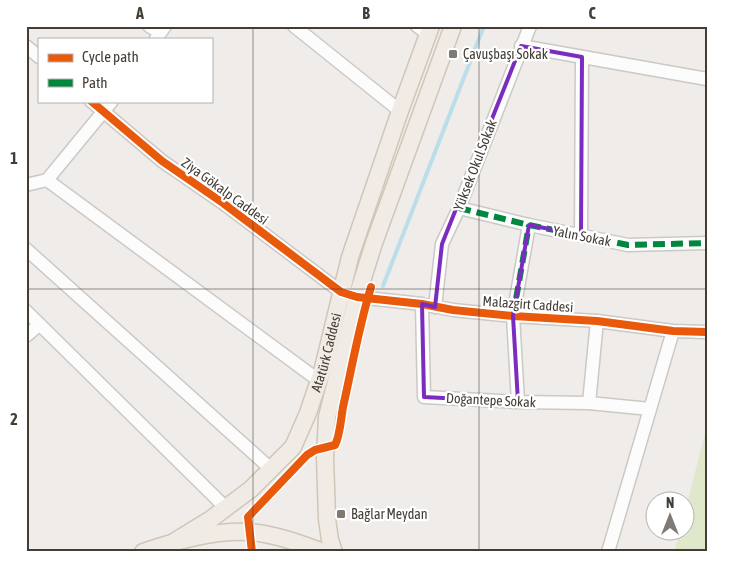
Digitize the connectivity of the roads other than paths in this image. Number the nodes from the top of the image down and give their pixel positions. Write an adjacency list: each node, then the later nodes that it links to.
1 (294, 26): 12 (street)
2 (454, 26): 21 (main road, Atatürk Caddesi)
3 (530, 26): 6 (street, Yüksek Okul Sokak)
4 (425, 29): 12 (main road, Atatürk Caddesi)
5 (26, 46): 7 (street)
6 (521, 46): 8 (street); 16 (street, Yüksek Okul Sokak)
7 (38, 56)
8 (582, 57): 9 (street); 18 (street)
9 (707, 79)
10 (92, 102): 13 (street, Ziya Gökalp Caddesi)
11 (111, 102): 13 (street)
12 (400, 111): 21 (main road, Atatürk Caddesi)
13 (104, 112): 14 (street); 21 (street, Ziya Gökalp Caddesi)
14 (46, 180): 15 (street); 30 (street)
15 (26, 185)
16 (459, 208): 17 (street, Yalın Sokak); 22 (street, Yüksek Okul Sokak)
17 (529, 225): 18 (street, Yalın Sokak); 24 (street)
18 (581, 235): 19 (street, Yalın Sokak)
19 (707, 243)
20 (26, 249): 34 (street)
21 (349, 295): 22 (street, Malazgirt Caddesi); 30 (main road, Atatürk Caddesi); 39 (main road, Atatürk Caddesi)
22 (428, 306): 24 (street, Malazgirt Caddesi); 31 (street, Doğantepe Sokak)
23 (26, 311): 26 (street)
24 (513, 316): 25 (street, Malazgirt Caddesi); 31 (street)
25 (597, 321): 27 (street, Malazgirt Caddesi); 32 (street)
26 (39, 325): 29 (street); 35 (street)
27 (673, 331): 28 (street, Malazgirt Caddesi); 33 (street)
28 (707, 332)
29 (26, 336)
30 (318, 380): 34 (main road, Atatürk Caddesi)
31 (518, 402): 32 (street, Doğantepe Sokak)
32 (589, 403): 33 (street, Doğantepe Sokak)
33 (650, 409): 40 (street)
34 (271, 469): 35 (main road, Atatürk Caddesi)
35 (226, 508): 36 (main road, Atatürk Caddesi)
36 (175, 541): 37 (main road); 38 (main road)
37 (143, 552)
38 (323, 552)
39 (334, 552)
40 (608, 552)

